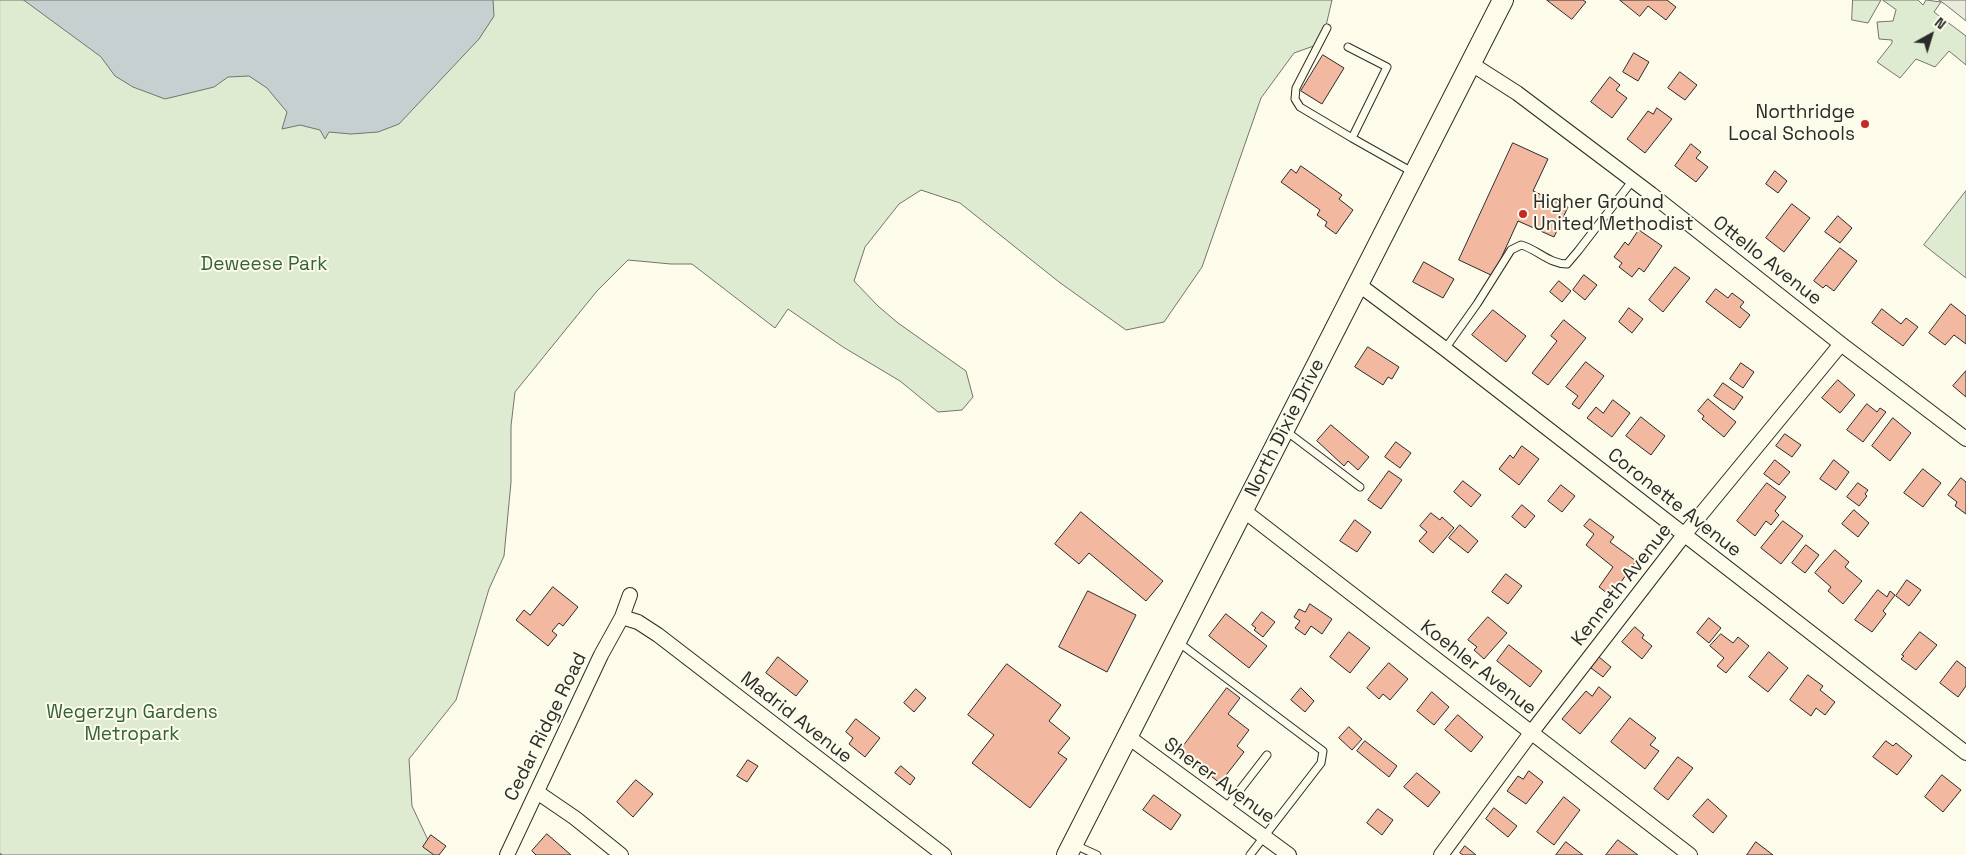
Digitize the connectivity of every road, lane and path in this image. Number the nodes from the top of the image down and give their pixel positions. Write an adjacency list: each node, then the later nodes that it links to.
1 (1503, 0): 4 (main road, North Dixie Drive)
2 (1327, 28): 5 (lane)
3 (1348, 47): 5 (lane)
4 (1470, 63): 6 (main road, North Dixie Drive); 7 (street, Ottello Avenue)
5 (1352, 138): 6 (lane)
6 (1414, 174): 8 (main road, North Dixie Drive)
7 (1633, 180): 9 (street, Ottello Avenue); 10 (lane)
8 (1358, 284): 10 (street, Coronette Avenue); 11 (main road, North Dixie Drive)
9 (1841, 344): 12 (street, Ottello Avenue); 15 (street, Kenneth Avenue)
10 (1445, 349): 15 (street, Coronette Avenue)
11 (1284, 430): 13 (lane); 14 (main road, North Dixie Drive)
12 (1966, 439)
13 (1360, 487)
14 (1243, 510): 18 (main road, North Dixie Drive); 19 (street, Koehler Avenue)
15 (1684, 535): 19 (street, Kenneth Avenue); 21 (street, Coronette Avenue)
16 (630, 595): 17 (street, Cedar Ridge Road)
17 (622, 617): 23 (street, Cedar Ridge Road); 29 (street, Madrid Avenue)
18 (1176, 640): 20 (main road, North Dixie Drive); 25 (lane)
19 (1531, 733): 33 (street, Kenneth Avenue); 34 (street, Koehler Avenue)
20 (1127, 736): 24 (street, Sherer Avenue); 26 (main road, North Dixie Drive)
21 (1966, 753)
22 (1267, 756): 24 (lane)
23 (537, 792): 27 (street, Cedar Ridge Road); 28 (street)
24 (1226, 808): 25 (street, Sherer Avenue)
25 (1265, 837): 31 (lane); 32 (street, Sherer Avenue)
26 (1070, 850): 30 (lane)
27 (507, 855)
28 (621, 855)
29 (944, 855)
30 (1097, 855)
31 (1250, 855)
32 (1289, 855)
33 (1441, 855)
34 (1690, 855)

